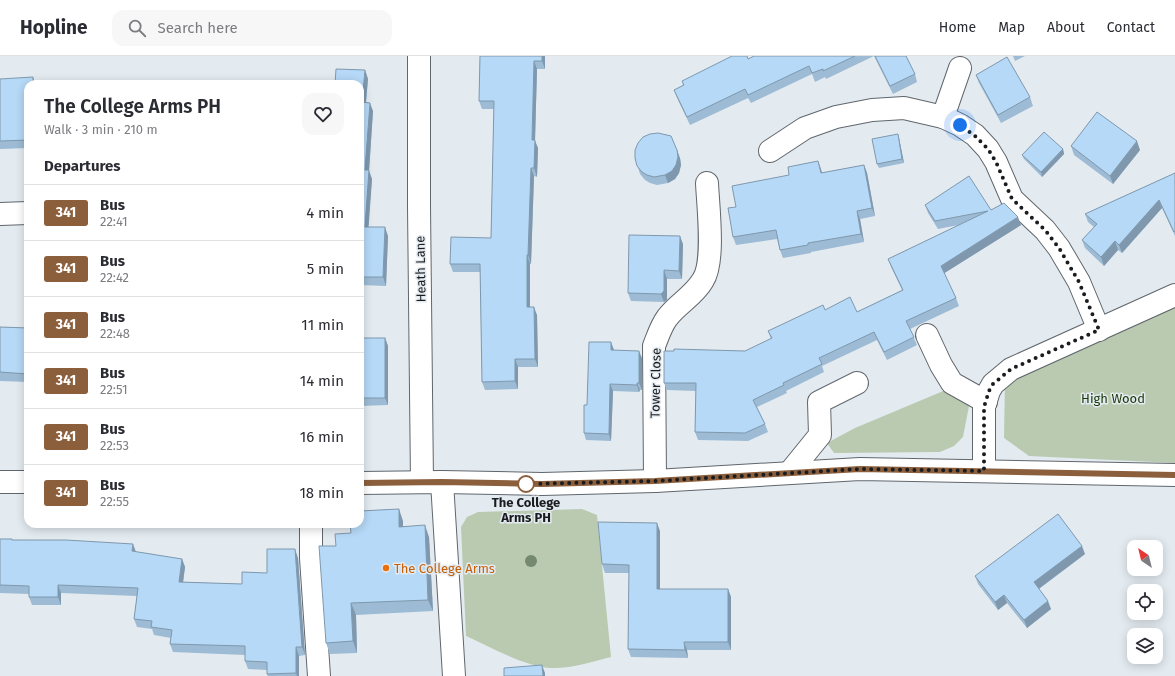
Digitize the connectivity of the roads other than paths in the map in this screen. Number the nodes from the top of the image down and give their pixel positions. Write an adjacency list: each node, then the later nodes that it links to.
1 (419, 56): 19 (street, Heath Lane)
2 (960, 68): 3 (street)
3 (943, 117): 4 (street); 9 (street)
4 (770, 152)
5 (707, 183): 16 (street, Tower Close)
6 (24, 213): 7 (street)
7 (0, 214)
8 (1175, 295): 9 (street)
9 (1099, 330): 12 (street)
10 (927, 335): 12 (street)
11 (857, 383): 14 (street)
12 (986, 402): 13 (street)
13 (984, 471): 14 (street); 15 (street)
14 (790, 472): 16 (street)
15 (1175, 475)
16 (655, 481): 19 (street)
17 (0, 482): 18 (street)
18 (24, 482)
19 (432, 482): 20 (street); 23 (street, Heath Lane)
20 (364, 483)
21 (311, 528): 22 (street)
22 (319, 676)
23 (454, 676)

